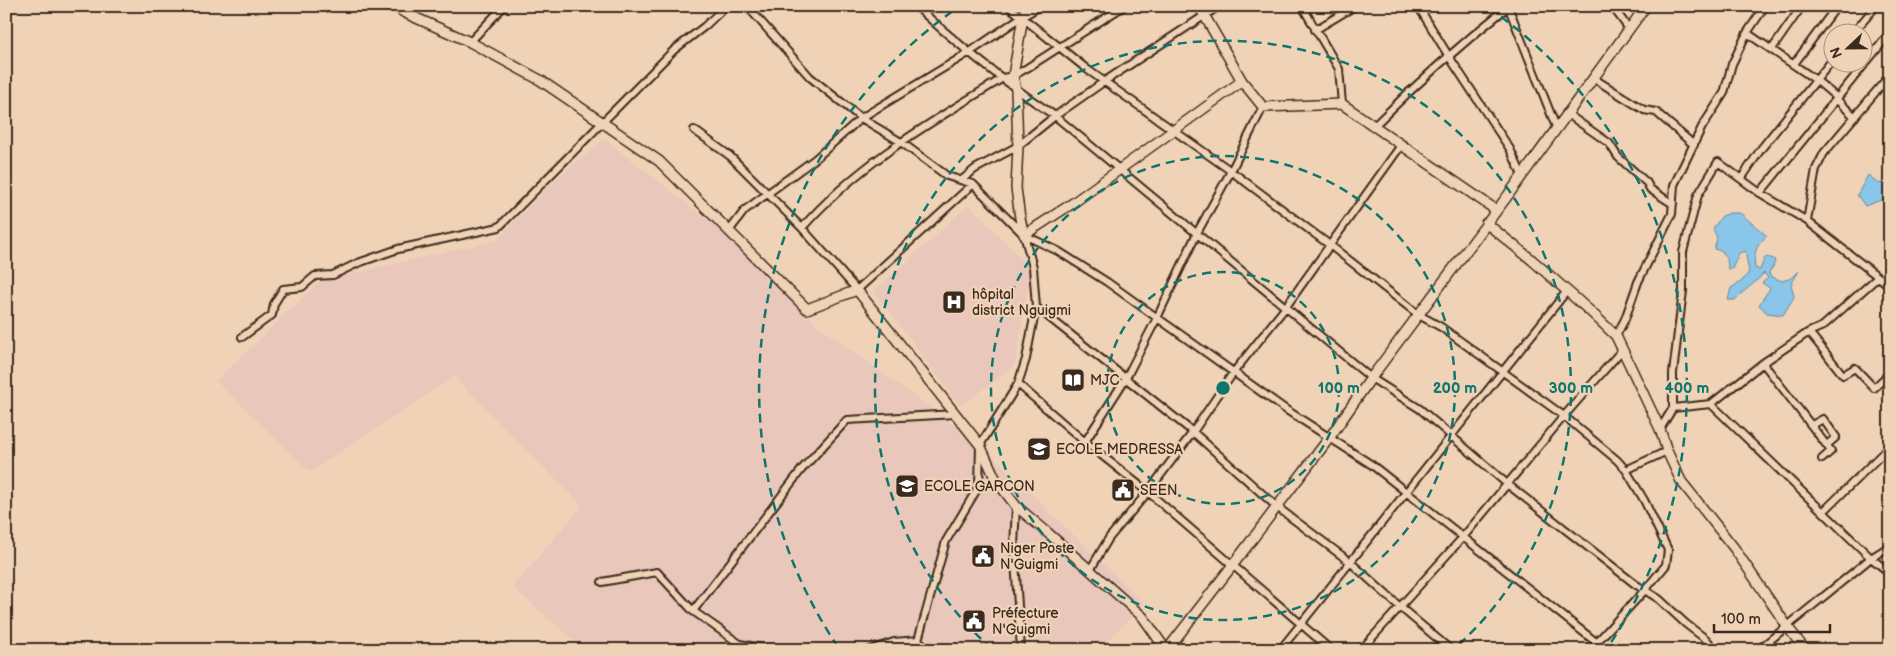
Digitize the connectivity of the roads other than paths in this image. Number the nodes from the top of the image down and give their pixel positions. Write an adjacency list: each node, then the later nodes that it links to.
1 (394, 6): 29 (street)
2 (504, 6): 29 (street)
3 (726, 6): 51 (street)
4 (747, 6): 50 (street)
5 (916, 6): 32 (street)
6 (1008, 6): 23 (street)
7 (1027, 6): 23 (street)
8 (1040, 6): 23 (street)
9 (1124, 6): 30 (street)
10 (1199, 6): 22 (street)
11 (1218, 6): 22 (street)
12 (1302, 6): 26 (street)
13 (1355, 6): 26 (street)
14 (1418, 6): 33 (street)
15 (1509, 6): 33 (street); 53 (street)
16 (1612, 6): 25 (street)
17 (1646, 6): 25 (street)
18 (1765, 6): 27 (street)
19 (1802, 6): 31 (street)
20 (1837, 6): 34 (street)
21 (1876, 6): 24 (street)
22 (1204, 16): 41 (street); 42 (street)
23 (1023, 17): 30 (street); 32 (street); 37 (street)
24 (1862, 22)
25 (1629, 29): 39 (street)
26 (1315, 30): 45 (street)
27 (1747, 33): 31 (street); 58 (street)
28 (1890, 33): 44 (street)
29 (470, 42): 51 (street)
30 (1059, 47): 37 (street); 41 (street)
31 (1772, 49): 34 (street)
32 (970, 52): 38 (street); 50 (street)
33 (1448, 55): 52 (street); 62 (street)
34 (1794, 64): 40 (street)
35 (1824, 70): 40 (street)
36 (1890, 75): 49 (street)
37 (1013, 76): 38 (street); 43 (street)
38 (1002, 78): 43 (street); 56 (street)
39 (1593, 78): 47 (street); 58 (street)
40 (1816, 80): 44 (street); 63 (street)
41 (1106, 81): 48 (street); 54 (street)
42 (1242, 81): 46 (street); 54 (street)
43 (1016, 90): 48 (street); 59 (street)
44 (1837, 100): 49 (street); 66 (street)
45 (1342, 104): 46 (street); 52 (street)
46 (1263, 107): 61 (street)
47 (1566, 114): 53 (street); 68 (street)
48 (1055, 116): 59 (street); 60 (street)
49 (1855, 117): 70 (street)
50 (861, 118): 56 (street); 67 (street)
51 (602, 123): 73 (street); 87 (street)
52 (1374, 126): 57 (street)
53 (1556, 127): 62 (street)
54 (1173, 129): 60 (street); 61 (street)
55 (694, 130): 67 (street)
56 (901, 142): 64 (street); 72 (street)
57 (1402, 144): 69 (street); 76 (street)
58 (1694, 145): 68 (street)
59 (1018, 146): 64 (street); 75 (street)
60 (1118, 169): 74 (street); 75 (street)
61 (1231, 171): 74 (street); 76 (street)
62 (1522, 175): 69 (street)
63 (1741, 178): 66 (street); 97 (street)
64 (963, 179): 65 (street)
65 (973, 184): 75 (street); 79 (street)
66 (1760, 193): 70 (street)
67 (767, 194): 72 (street); 73 (street)
68 (1673, 204): 86 (street)
69 (1496, 210): 71 (street)
70 (1807, 221): 77 (street)
71 (1486, 223): 80 (street); 83 (street)
72 (802, 228): 79 (street)
73 (729, 231): 79 (street)
74 (1197, 233): 82 (street); 84 (street)
75 (1024, 235): 81 (street); 84 (street)
76 (1331, 246): 82 (street); 83 (street)
77 (1878, 277): 78 (street); 85 (street)
78 (1890, 286)
79 (857, 290): 98 (street)
80 (1567, 291): 86 (street); 90 (street)
81 (1036, 307): 93 (street); 95 (street)
82 (1286, 308): 91 (street); 94 (street)
83 (1419, 315): 90 (street); 94 (street)
84 (1157, 318): 91 (street); 93 (street)
85 (1809, 332): 89 (street); 92 (street)
86 (1616, 336): 88 (street)
87 (242, 337)
88 (1622, 350): 99 (street); 101 (street)
89 (1764, 363): 96 (street); 100 (street)
90 (1502, 371): 99 (street); 103 (street)
91 (1233, 373): 102 (street); 104 (street)
92 (1890, 376)
93 (1126, 378): 102 (street); 105 (street)
94 (1370, 378): 103 (street); 104 (street)
95 (1018, 384): 105 (street); 106 (street)
96 (1711, 404): 97 (street); 117 (street)
97 (1673, 408): 101 (street)
98 (956, 414): 106 (street); 128 (street)
99 (1564, 416): 111 (street); 112 (street)
100 (1812, 425): 107 (street); 107 (street)
101 (1660, 429): 109 (street)
102 (1193, 432): 113 (street); 116 (street)
103 (1450, 436): 112 (street); 114 (street)
104 (1330, 437): 114 (street); 116 (street)
105 (1085, 442): 113 (street)
106 (980, 445): 115 (street); 131 (street)
107 (1827, 446): 110 (street)
108 (1890, 446): 117 (street)
109 (1667, 451): 111 (street); 130 (street)
110 (1822, 459)
111 (1626, 470): 126 (street)
112 (1506, 483): 118 (street); 126 (street)
113 (1148, 492): 122 (street); 123 (street)
114 (1406, 492): 118 (street); 121 (street)
115 (1016, 506): 123 (street); 137 (street)
116 (1277, 507): 121 (street); 122 (street)
117 (1823, 512): 120 (street)
118 (1464, 536): 127 (street); 132 (street)
119 (1888, 547): 120 (street)
120 (1871, 558): 124 (street); 130 (street)
121 (1350, 561): 127 (street); 129 (street)
122 (1232, 566): 129 (street); 138 (street)
123 (1090, 570): 138 (street)
124 (1890, 573)
125 (602, 582): 128 (street)
126 (1645, 590): 132 (street); 133 (street)
127 (1400, 607): 141 (street); 142 (street)
128 (693, 611): 134 (street)
129 (1300, 624): 139 (street); 140 (street)
130 (1786, 626): 145 (street); 146 (street)
131 (918, 640): 135 (street); 136 (street)
132 (1597, 642): 143 (street)
133 (1713, 647): 144 (street)
134 (772, 650)
135 (870, 650)
136 (930, 650)
137 (1021, 650)
138 (1166, 650)
139 (1280, 650)
140 (1331, 650)
141 (1361, 650)
142 (1451, 650)
143 (1606, 650)
144 (1701, 650)
145 (1758, 650)
146 (1805, 650)

